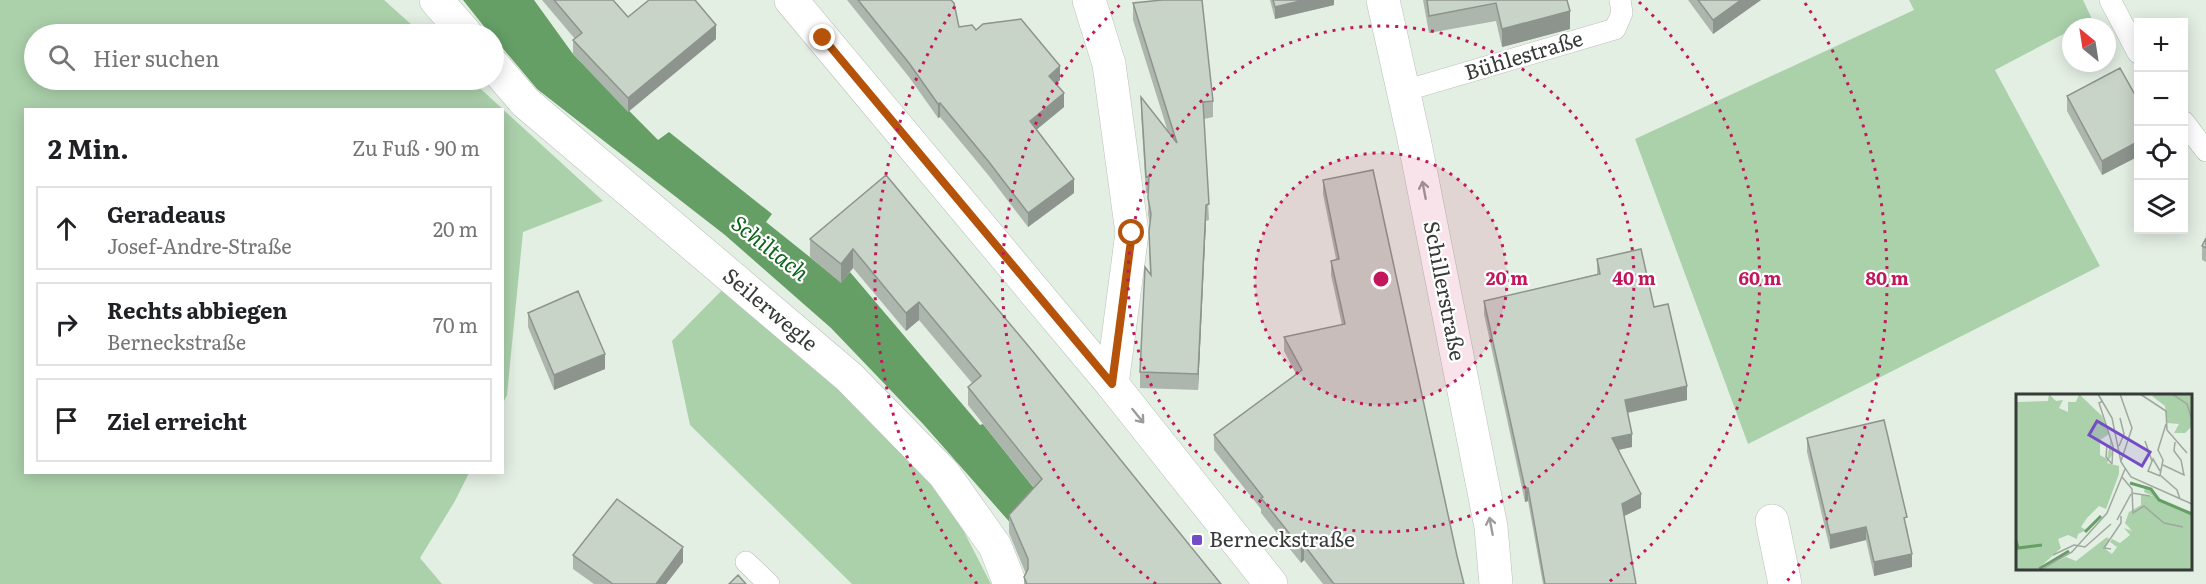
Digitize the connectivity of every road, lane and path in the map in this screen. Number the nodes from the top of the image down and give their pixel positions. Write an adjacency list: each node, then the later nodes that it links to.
1 (435, 0): 7 (main road)
2 (791, 0): 13 (main road)
3 (1089, 0): 13 (main road)
4 (1383, 0): 10 (main road, Schillerstraße)
5 (1620, 0): 10 (lane, Bühlestraße)
6 (2110, 0): 8 (lane)
7 (457, 24)
8 (2134, 44)
9 (504, 78): 17 (main road, Seilerwegle)
10 (1404, 91): 19 (main road, Schillerstraße, one-way to 10)
11 (2187, 126): 12 (lane)
12 (2206, 151)
13 (1112, 384): 18 (main road, one-way to 18)
14 (1772, 521): 20 (main road)
15 (746, 562): 16 (lane)
16 (769, 584)
17 (1010, 584)
18 (1271, 584)
19 (1496, 584)
20 (1785, 584)

